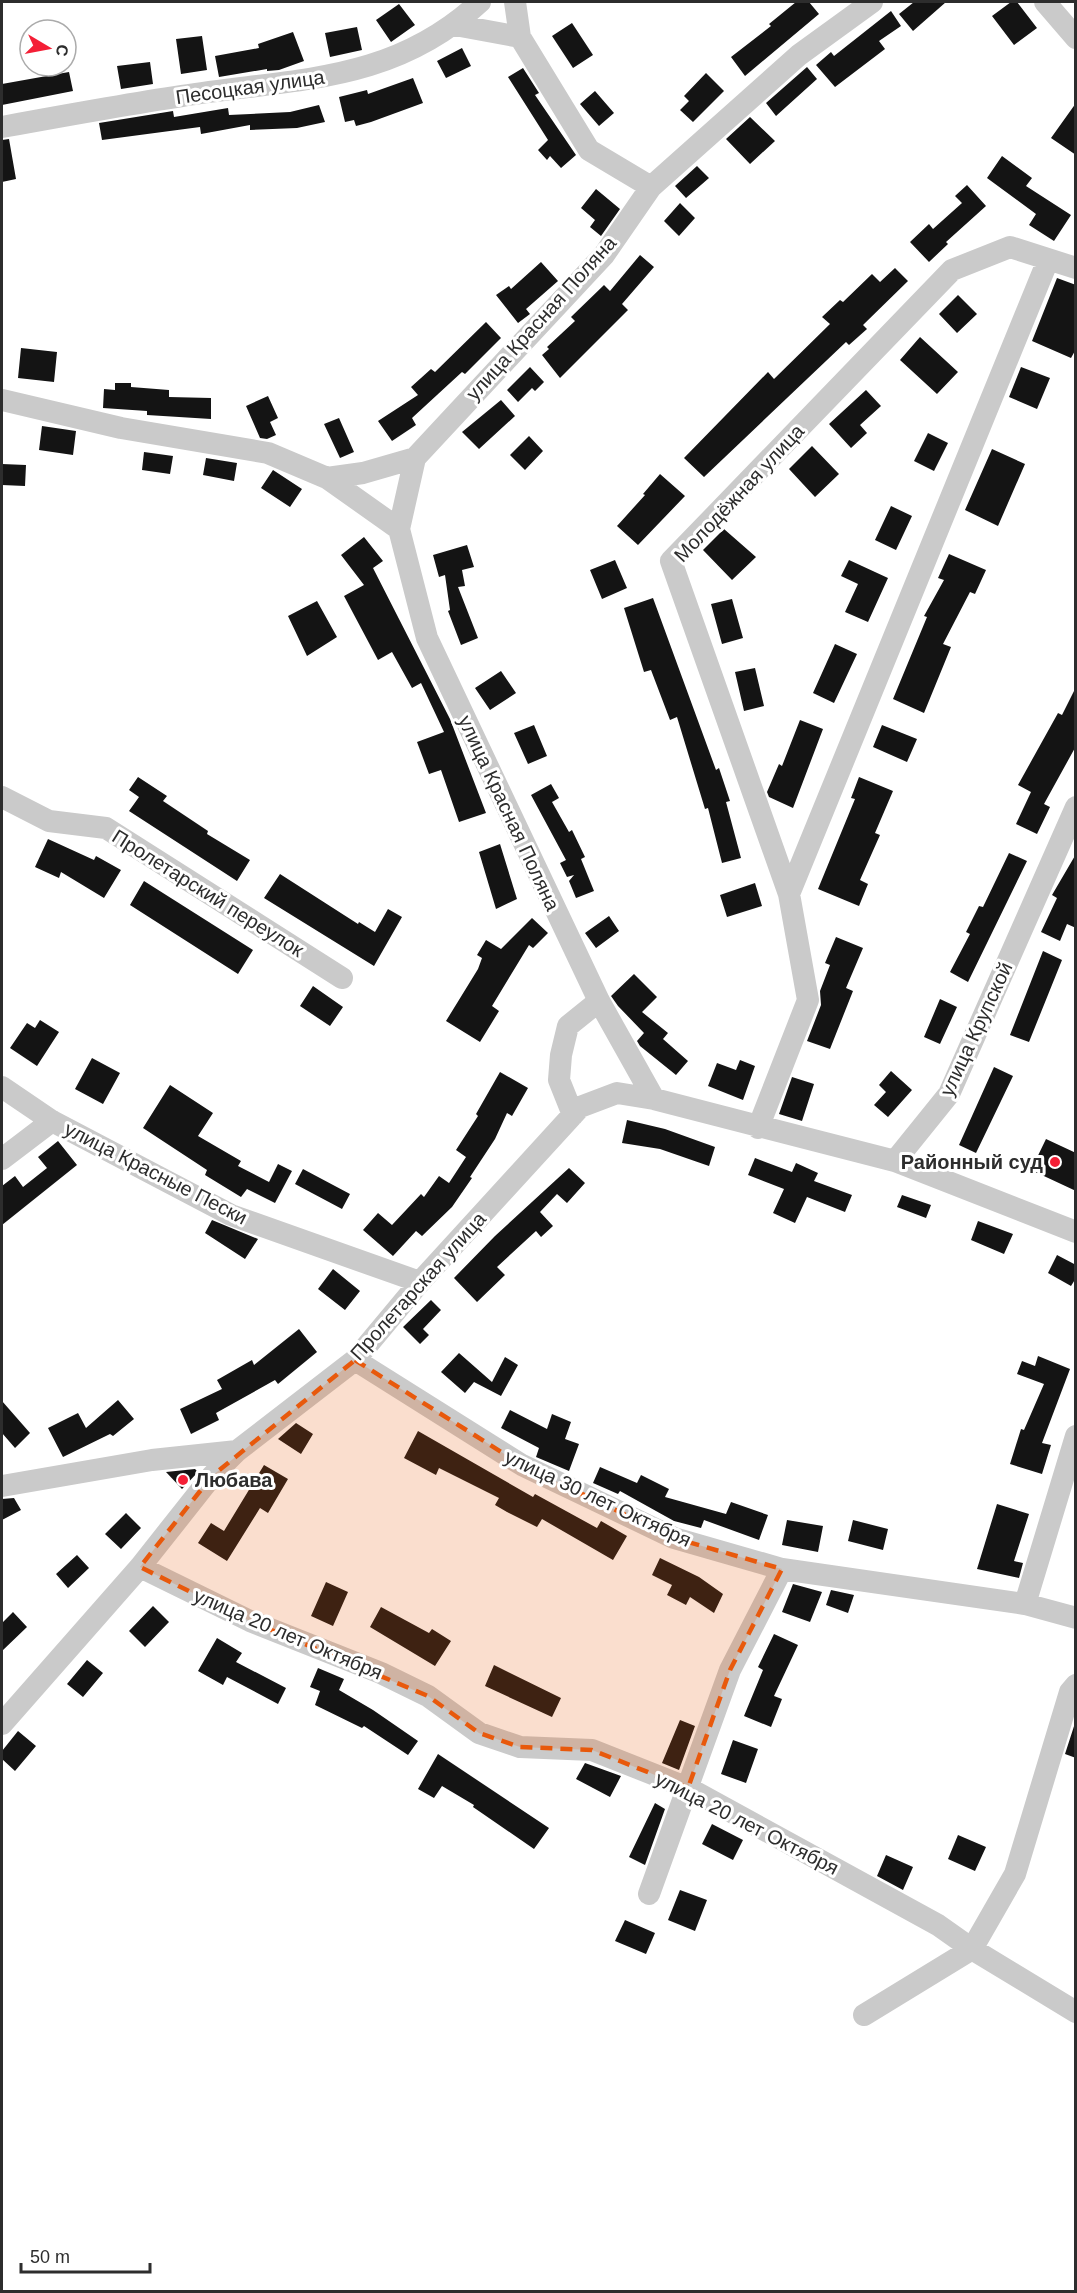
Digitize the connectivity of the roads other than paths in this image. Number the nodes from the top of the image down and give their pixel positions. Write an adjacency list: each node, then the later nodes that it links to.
1 (480, 2): 5 (street, Песоцкая улица)
2 (516, 2): 6 (street)
3 (872, 2): 9 (street, улица Красная Поляна)
4 (1045, 2): 7 (street)
5 (455, 25): 6 (street); 8 (street, Песоцкая улица)
6 (520, 37): 9 (street)
7 (1076, 38)
8 (2, 127)
9 (651, 187): 13 (street, улица Красная Поляна)
10 (1048, 260): 11 (street, Молодёжная улица); 18 (street); 18 (street, Молодёжная улица)
11 (1076, 268)
12 (2, 400): 14 (street)
13 (415, 458): 14 (street); 15 (street)
14 (327, 478): 15 (street)
15 (399, 529): 20 (street, улица Красная Поляна)
16 (2, 797): 19 (street, Пролетарский переулок)
17 (1076, 807): 27 (street, улица Крупской)
18 (789, 894): 25 (street, Молодёжная улица)
19 (342, 978)
20 (599, 1001): 22 (street, улица Красная Поляна); 23 (street)
21 (2, 1087): 24 (street, улица Красные Пески)
22 (654, 1099): 23 (street, Пролетарская улица); 25 (street, Пролетарская улица)
23 (573, 1115): 29 (street, Пролетарская улица)
24 (52, 1121): 26 (street); 29 (street, улица Красные Пески)
25 (758, 1128): 27 (street)
26 (2, 1159)
27 (895, 1161): 28 (street)
28 (1076, 1232)
29 (420, 1282): 30 (street, Пролетарская улица)
30 (354, 1360): 32 (street, Пролетарская улица); 35 (street, улица 30 лет Октября)
31 (1076, 1436): 36 (street)
32 (237, 1451): 33 (street); 34 (street, Пролетарская улица)
33 (2, 1486)
34 (140, 1567): 39 (street, Пролетарская улица); 40 (street, улица 20 лет Октября)
35 (782, 1569): 36 (street, улица 30 лет Октября); 40 (street)
36 (1025, 1604): 37 (street, улица 30 лет Октября)
37 (1076, 1618)
38 (1076, 1685): 42 (street)
39 (2, 1724)
40 (688, 1788): 41 (street); 42 (street, улица 20 лет Октября)
41 (649, 1894)
42 (972, 1949): 43 (street, улица 20 лет Октября); 44 (street)
43 (1076, 2012)
44 (864, 2015)

